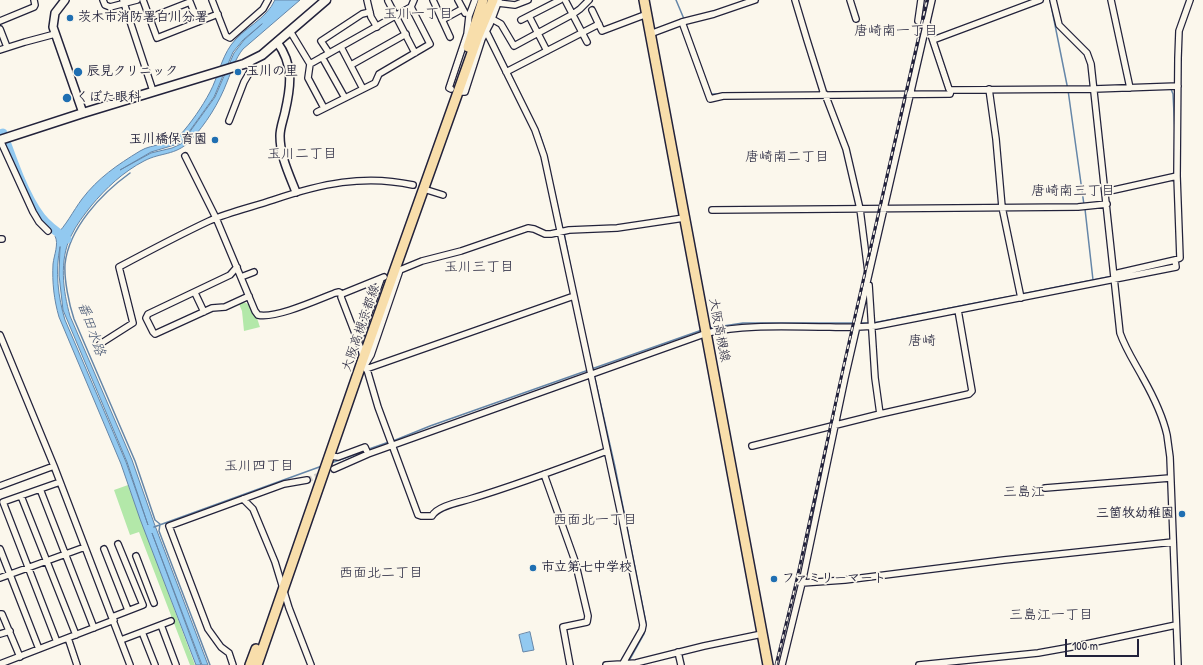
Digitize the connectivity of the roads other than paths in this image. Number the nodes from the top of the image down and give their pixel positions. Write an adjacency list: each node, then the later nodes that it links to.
1 (34, 0): 45 (street)
2 (65, 0): 56 (street)
3 (103, 0): 31 (street)
4 (137, 0): 31 (street)
5 (143, 0): 40 (street)
6 (212, 0): 35 (street)
7 (268, 0): 35 (street)
8 (326, 0): 52 (main road)
9 (367, 0): 34 (street)
10 (414, 0): 32 (street)
11 (433, 0): 43 (street)
12 (458, 0): 43 (street)
13 (483, 0): 124 (main road, 大阪高槻京都線)
14 (528, 0): 29 (street)
15 (565, 0): 36 (street)
16 (589, 0): 36 (street)
17 (644, 0): 37 (main road, 大阪高槻線)
18 (755, 0): 47 (street)
19 (796, 0): 83 (street)
20 (850, 0): 42 (street)
21 (921, 0): 48 (street)
22 (932, 0): 48 (street)
23 (1040, 0): 60 (street)
24 (1052, 0): 79 (street)
25 (1111, 0): 75 (street)
26 (1190, 0): 74 (street)
27 (388, 1): 38 (street)
28 (473, 1): 77 (street)
29 (497, 1): 41 (street); 125 (main road, 大阪高槻京都線)
30 (558, 1): 39 (street)
31 (123, 2): 81 (street)
32 (411, 7): 38 (street); 68 (street)
33 (592, 10): 49 (street)
34 (370, 12): 50 (street); 67 (street)
35 (218, 14): 46 (street)
36 (573, 14): 54 (street); 55 (street)
37 (647, 14): 49 (street); 58 (main road, 大阪高槻線)
38 (396, 16): 50 (street); 57 (street)
39 (529, 16): 44 (street); 54 (street)
40 (149, 18): 46 (street); 46 (street)
41 (492, 19): 53 (street); 54 (street)
42 (856, 19)
43 (442, 20): 59 (street)
44 (521, 20)
45 (0, 21)
46 (198, 22)
47 (682, 22): 58 (street); 83 (street)
48 (927, 23): 60 (street); 84 (street)
49 (599, 24): 55 (street)
50 (377, 26): 63 (street)
51 (0, 29): 64 (street)
52 (290, 31): 61 (main road); 71 (street)
53 (486, 31): 73 (street); 82 (street)
54 (537, 32): 66 (street)
55 (582, 33): 62 (street); 66 (street)
56 (55, 34): 64 (street); 88 (street)
57 (406, 34): 68 (street); 72 (street)
58 (650, 34): 104 (main road, 大阪高槻線)
59 (450, 37)
60 (933, 40): 80 (street)
61 (277, 42): 70 (main road); 95 (street)
62 (587, 42)
63 (341, 46): 67 (street); 72 (street)
64 (7, 47): 65 (street)
65 (0, 50)
66 (547, 51): 73 (street)
67 (329, 53): 69 (street)
68 (415, 53): 76 (street)
69 (322, 57): 71 (street); 85 (street)
70 (249, 62): 81 (main road); 89 (street)
71 (310, 64): 86 (street)
72 (351, 65): 76 (street)
73 (506, 72): 106 (street)
74 (1178, 86): 75 (street); 92 (street)
75 (1130, 88): 79 (street)
76 (363, 89): 85 (street)
77 (451, 89)
78 (989, 89): 79 (street); 80 (street); 99 (street)
79 (1094, 89): 96 (street)
80 (951, 90): 84 (street)
81 (153, 91): 88 (main road)
82 (462, 92)
83 (824, 94): 84 (street); 101 (street)
84 (910, 94): 100 (street)
85 (345, 98): 86 (street)
86 (324, 108): 87 (street)
87 (317, 112)
88 (83, 113): 90 (main road)
89 (229, 121)
90 (3, 139): 105 (street)
91 (185, 156): 103 (street)
92 (1178, 176): 96 (street); 109 (street)
93 (413, 185): 95 (street)
94 (427, 190): 97 (street)
95 (296, 192): 103 (street)
96 (1105, 192): 98 (street)
97 (443, 195)
98 (1107, 204): 99 (street); 109 (street)
99 (1002, 207): 100 (street); 116 (street)
100 (885, 208): 101 (street); 111 (street)
101 (860, 209): 102 (street); 111 (street)
102 (712, 210)
103 (216, 218): 107 (street); 123 (street)
104 (684, 218): 106 (street); 121 (main road, 大阪高槻線)
105 (48, 231)
106 (560, 232): 115 (street); 125 (street)
107 (237, 267): 110 (street); 112 (street)
108 (254, 272): 110 (street)
109 (1114, 276): 116 (street); 137 (street)
110 (241, 277): 114 (street)
111 (868, 278): 119 (street); 120 (street)
112 (195, 293): 118 (street); 118 (street)
113 (342, 294): 114 (street); 124 (street); 124 (street)
114 (249, 296): 118 (street)
115 (574, 296): 125 (street); 126 (street)
116 (1021, 298): 117 (street)
117 (958, 310): 119 (street); 127 (street)
118 (204, 312)
119 (871, 326): 120 (street); 127 (street)
120 (857, 327): 121 (street); 128 (street)
121 (706, 333): 126 (street); 173 (main road, 大阪高槻線)
122 (0, 335): 134 (street)
123 (100, 344)
124 (360, 346): 125 (street); 157 (main road, 大阪高槻京都線)
125 (365, 364): 129 (street); 133 (main road, 大阪高槻京都線)
126 (591, 374): 129 (street); 131 (street)
127 (880, 414): 128 (street)
128 (835, 426): 130 (street); 158 (street)
129 (392, 445): 132 (street); 136 (street)
130 (752, 446)
131 (607, 451): 136 (street); 193 (street)
132 (368, 454): 133 (street); 135 (street)
133 (330, 456): 159 (main road, 大阪高槻京都線)
134 (54, 466): 139 (street); 140 (street)
135 (334, 469)
136 (544, 474): 191 (street)
137 (1170, 478): 141 (street); 146 (street)
138 (307, 480): 144 (street)
139 (60, 482): 142 (street); 148 (street)
140 (0, 486)
141 (1045, 488)
142 (40, 489): 143 (street); 151 (street)
143 (21, 496): 145 (street); 153 (street)
144 (243, 499): 157 (street); 187 (street)
145 (2, 503): 154 (street)
146 (1173, 542): 158 (street); 167 (street)
147 (118, 544): 161 (street)
148 (86, 547): 151 (street); 165 (street)
149 (0, 549): 155 (street)
150 (104, 549): 163 (street)
151 (65, 555): 153 (street); 169 (street)
152 (136, 556): 160 (street)
153 (47, 562): 154 (street); 174 (street)
154 (29, 569): 155 (street); 177 (street)
155 (10, 575): 156 (street); 178 (street)
156 (0, 578)
157 (280, 580): 159 (street); 188 (main road, 大阪高槻京都線)
158 (802, 584): 196 (street)
159 (283, 590): 189 (main road, 大阪高槻京都線); 190 (street)
160 (150, 592): 161 (street); 162 (street)
161 (139, 596): 163 (street)
162 (154, 603)
163 (128, 610): 165 (street)
164 (0, 614): 170 (street)
165 (113, 618): 169 (street); 176 (street)
166 (172, 621): 168 (street)
167 (1176, 624): 197 (street); 198 (street)
168 (161, 625): 171 (street); 186 (street)
169 (94, 628): 174 (street)
170 (10, 631): 172 (street); 180 (street)
171 (142, 632): 176 (street); 185 (street)
172 (0, 634)
173 (762, 634): 179 (street); 195 (main road, 大阪高槻線)
174 (76, 635): 175 (street)
175 (68, 638): 177 (street); 183 (street)
176 (121, 640): 184 (street)
177 (58, 642): 178 (street)
178 (39, 650): 180 (street)
179 (678, 652): 182 (street); 194 (street)
180 (20, 657): 181 (street)
181 (0, 664)
182 (636, 664): 193 (street)
183 (78, 665)
184 (130, 665)
185 (155, 665)
186 (176, 665)
187 (233, 665)
188 (250, 665)
189 (257, 665)
190 (311, 665)
191 (570, 665)
192 (606, 665): 193 (street)
193 (622, 665)
194 (681, 665)
195 (768, 665)
196 (782, 665)
197 (918, 665)
198 (1178, 665)

